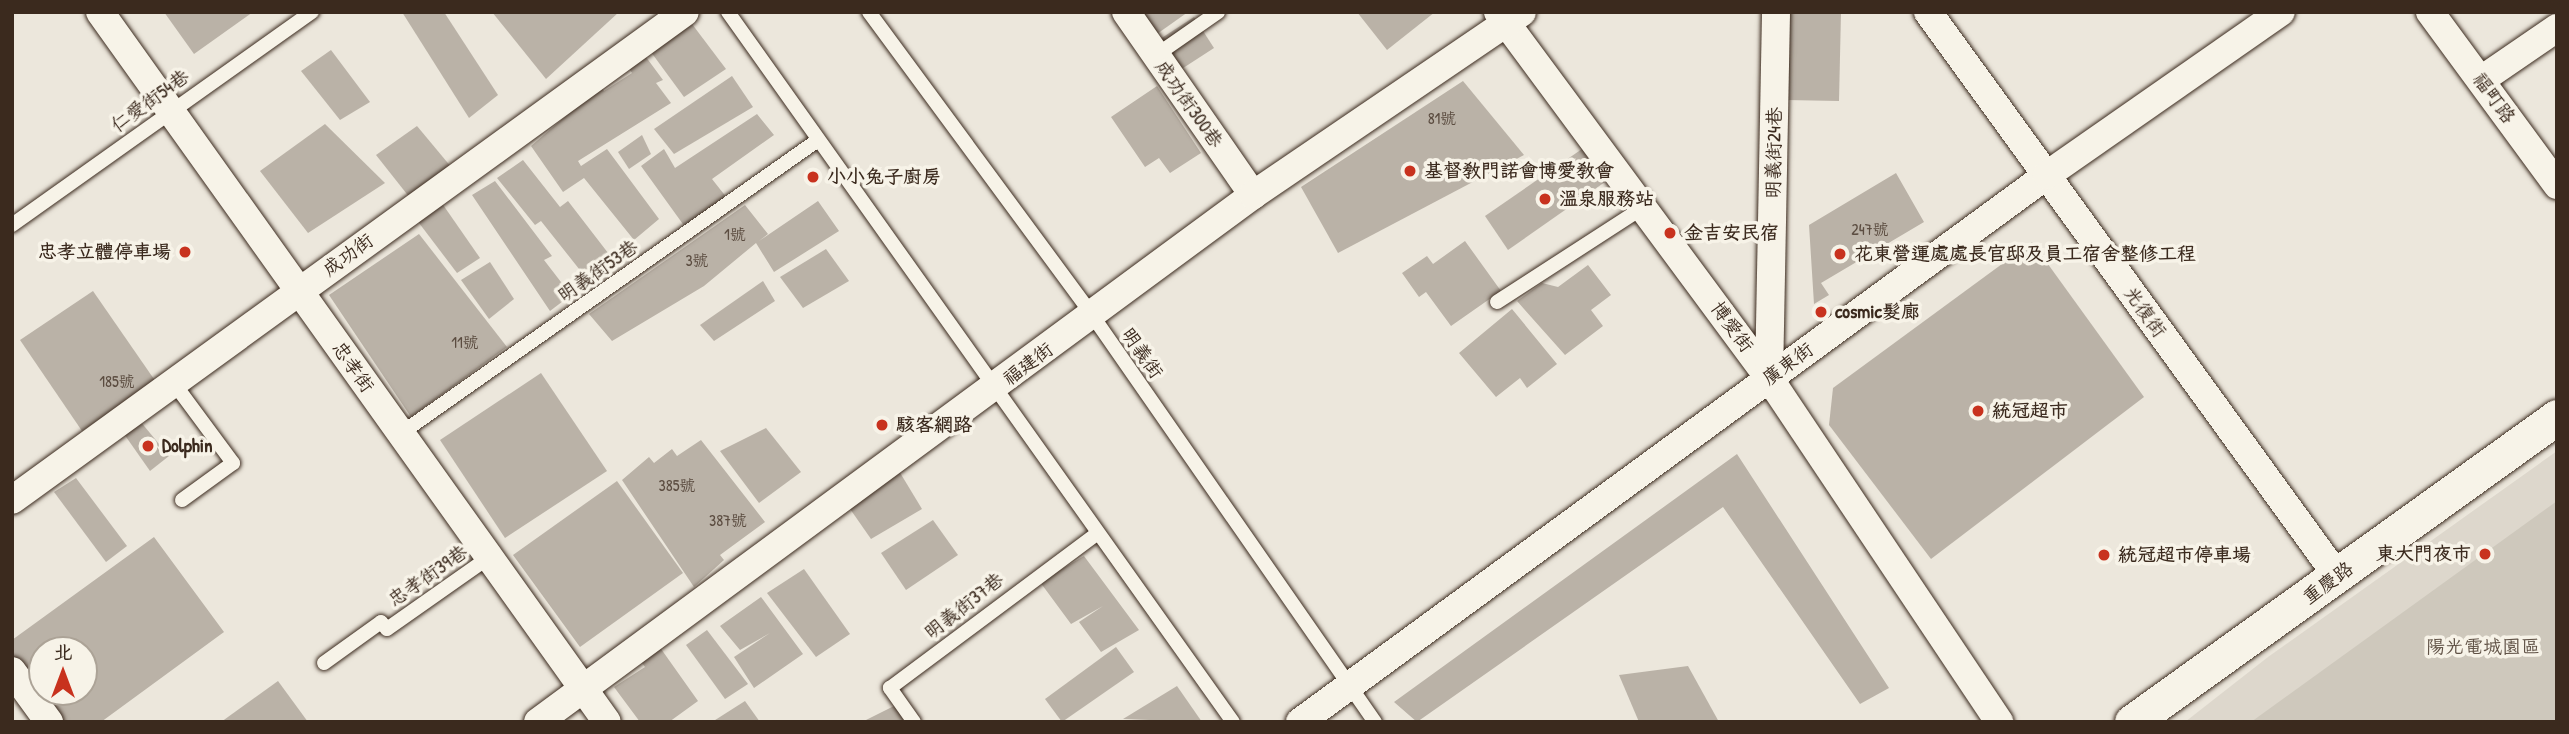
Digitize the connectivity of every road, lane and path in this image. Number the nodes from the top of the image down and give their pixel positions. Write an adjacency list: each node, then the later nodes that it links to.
1 (100, 12): 16 (street, 忠孝街)
2 (312, 12): 16 (lane, 仁愛街54巷)
3 (685, 12): 23 (street, 成功街)
4 (728, 12): 17 (lane)
5 (869, 12): 25 (lane, 明義街)
6 (1126, 12): 14 (street, 成功街300巷)
7 (1218, 12): 14 (lane)
8 (1776, 12): 26 (street, 明義街24巷)
9 (1928, 12): 18 (street, 光復街)
10 (2281, 12): 18 (street, 廣東街)
11 (2430, 12): 15 (street, 福町路)
12 (1509, 16): 20 (street, 福建街); 21 (street, 博愛街)
13 (2557, 28): 15 (street)
14 (1155, 56): 20 (street, 成功街300巷)
15 (2481, 80): 19 (street, 福町路)
16 (172, 108): 22 (lane, 仁愛街54巷); 23 (street, 忠孝街)
17 (818, 140): 28 (lane); 30 (lane, 明義街53巷)
18 (2047, 175): 26 (street, 廣東街); 35 (street, 光復街)
19 (2557, 185)
20 (1253, 195): 25 (street, 福建街)
21 (1644, 207): 24 (lane); 26 (street, 博愛街)
22 (12, 225)
23 (298, 291): 27 (street, 成功街); 30 (street, 忠孝街)
24 (1497, 302)
25 (1092, 315): 28 (street, 福建街); 38 (lane, 明義街)
26 (1769, 377): 38 (street, 廣東街); 47 (street, 博愛街)
27 (173, 382): 31 (street, 成功街); 32 (lane)
28 (995, 389): 33 (lane); 39 (street, 福建街)
29 (2557, 417): 35 (street, 重慶路)
30 (400, 434): 34 (street, 忠孝街)
31 (12, 500)
32 (182, 500)
33 (1098, 533): 43 (lane, 明義街37巷); 44 (lane)
34 (488, 558): 36 (lane, 忠孝街39巷); 39 (street, 忠孝街)
35 (2337, 577): 48 (street, 重慶路)
36 (324, 663)
37 (12, 671): 40 (street)
38 (1349, 685): 45 (street, 廣東街); 46 (lane, 明義街)
39 (583, 690): 41 (street, 福建街); 42 (street, 忠孝街)
40 (49, 722)
41 (538, 722)
42 (607, 722)
43 (914, 722)
44 (1233, 722)
45 (1300, 722)
46 (1376, 722)
47 (1999, 722)
48 (2132, 722)

